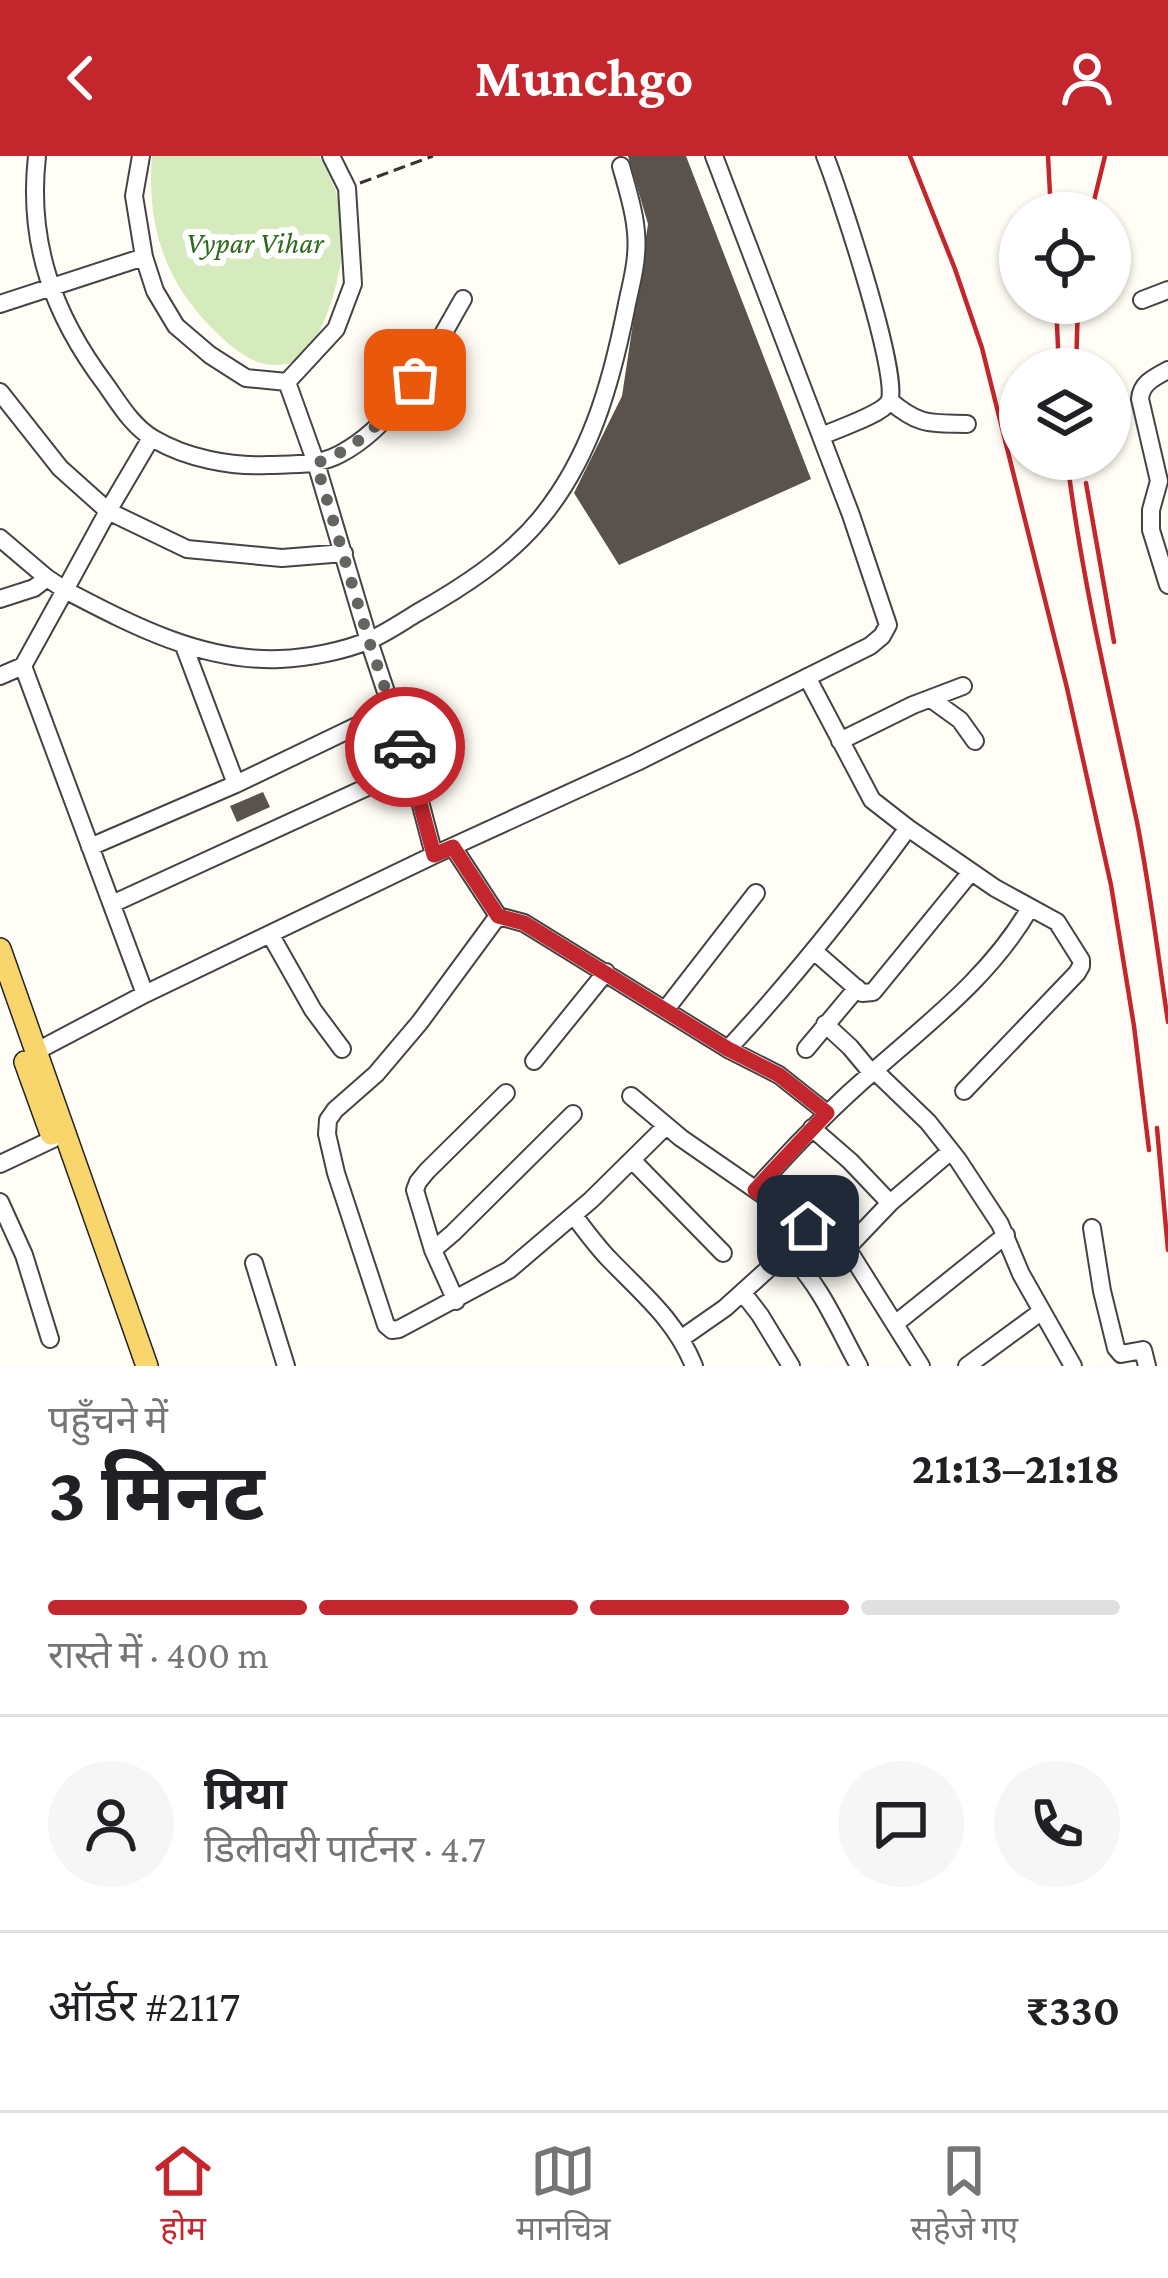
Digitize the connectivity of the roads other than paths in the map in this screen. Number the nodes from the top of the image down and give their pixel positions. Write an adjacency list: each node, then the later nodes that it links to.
1 (37, 156): 8 (street)
2 (141, 156): 7 (street)
3 (331, 156): 14 (street)
4 (714, 156): 18 (street)
5 (826, 156): 16 (street)
6 (621, 166): 28 (street)
7 (144, 257): 8 (street); 14 (street)
8 (49, 288): 12 (street); 19 (street)
9 (1168, 290): 11 (street)
10 (464, 299): 20 (street)
11 (1142, 300)
12 (0, 304)
13 (1168, 370): 25 (street)
14 (287, 382): 20 (street)
15 (0, 392): 21 (street)
16 (890, 401): 17 (street); 18 (street)
17 (967, 424)
18 (822, 436): 32 (street)
19 (152, 438): 20 (street); 21 (street)
20 (316, 463): 23 (street)
21 (108, 511): 23 (street); 26 (street)
22 (2, 543): 24 (street)
23 (344, 553): 28 (street)
24 (47, 578): 26 (street); 27 (street)
25 (1168, 585)
26 (65, 590): 29 (street); 30 (street)
27 (0, 599)
28 (369, 641): 29 (street); 35 (street)
29 (184, 646): 39 (street)
30 (23, 666): 31 (street); 41 (street)
31 (0, 676)
32 (807, 677): 36 (street); 42 (street)
33 (963, 686): 34 (street)
34 (931, 698): 36 (street); 37 (street)
35 (392, 710): 38 (street); 39 (street)
36 (840, 741): 40 (street)
37 (975, 741)
38 (411, 766): 43 (street); 46 (street)
39 (236, 784): 41 (street)
40 (908, 828): 44 (street); 51 (street)
41 (90, 847): 46 (street)
42 (453, 847): 43 (street); 48 (street)
43 (434, 855): 49 (street)
44 (971, 872): 47 (street); 53 (street)
45 (756, 893): 56 (street)
46 (112, 904): 55 (street)
47 (1030, 908): 63 (street); 64 (street)
48 (498, 916): 52 (street); 88 (street)
49 (270, 934): 55 (street); 58 (street)
50 (0, 949): 61 (main road)
51 (814, 951): 53 (street); 59 (street)
52 (606, 972): 56 (street); 62 (street)
53 (857, 988): 57 (street)
54 (0, 994): 71 (main road)
55 (146, 994): 61 (street)
56 (666, 1009): 59 (street)
57 (826, 1024): 60 (street); 63 (street)
58 (342, 1049)
59 (728, 1049): 67 (street)
60 (806, 1049)
61 (34, 1052): 95 (main road)
62 (534, 1061)
63 (874, 1070): 67 (street); 72 (street)
64 (964, 1091)
65 (506, 1094): 83 (street)
66 (631, 1096): 69 (street)
67 (827, 1113): 70 (street)
68 (573, 1114): 83 (street)
69 (666, 1126): 73 (street); 75 (street)
70 (812, 1128): 75 (street); 77 (street)
71 (53, 1139): 74 (street); 94 (main road)
72 (951, 1151): 77 (street); 81 (street)
73 (632, 1160): 78 (street); 84 (street)
74 (0, 1164)
75 (755, 1190): 79 (street)
76 (0, 1202): 92 (street)
77 (890, 1203): 82 (street)
78 (574, 1216): 88 (street); 91 (street)
79 (808, 1226): 82 (street); 85 (street)
80 (1092, 1228): 103 (street)
81 (1006, 1235): 89 (street); 90 (street)
82 (847, 1248): 90 (street)
83 (433, 1250): 88 (street)
84 (723, 1253)
85 (784, 1256): 87 (street); 99 (street)
86 (254, 1263): 96 (street)
87 (743, 1293): 91 (street); 98 (street)
88 (456, 1301)
89 (1042, 1312): 93 (street); 102 (street)
90 (895, 1324): 100 (street)
91 (682, 1338): 97 (street)
92 (50, 1339)
93 (994, 1358): 101 (street)
94 (134, 1366)
95 (147, 1366)
96 (286, 1366)
97 (694, 1366)
98 (790, 1366)
99 (859, 1366)
100 (921, 1366)
101 (967, 1366)
102 (1073, 1366)
103 (1147, 1366)

